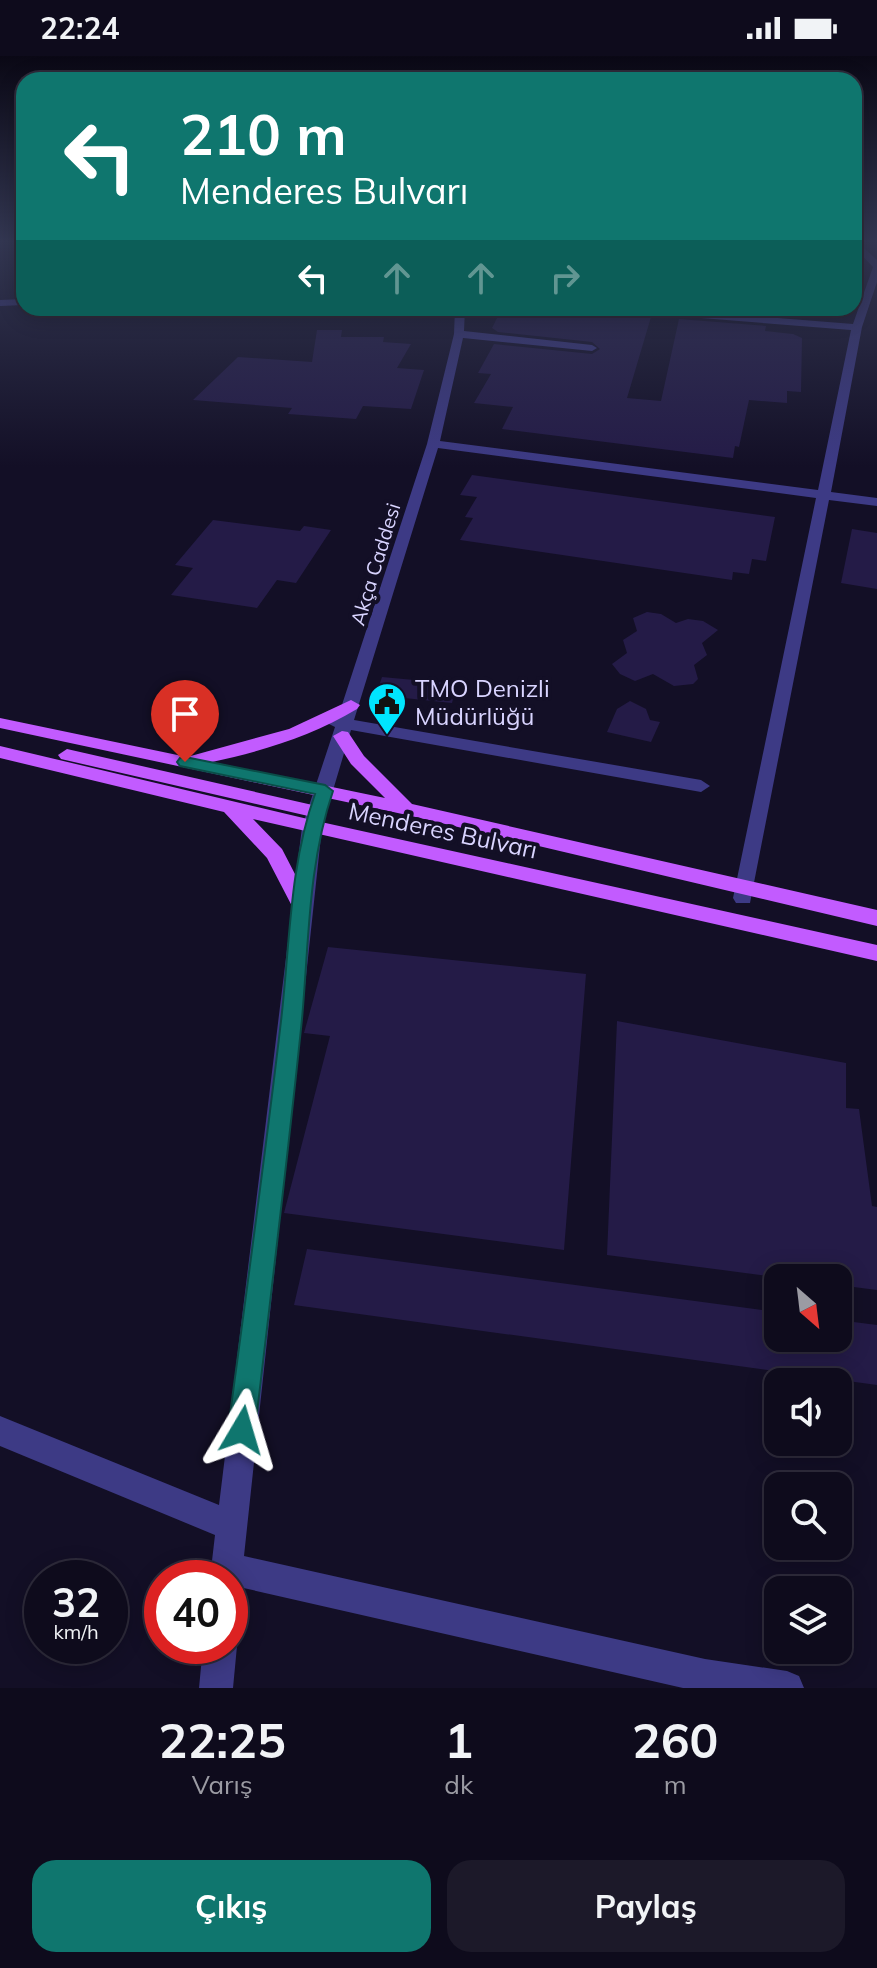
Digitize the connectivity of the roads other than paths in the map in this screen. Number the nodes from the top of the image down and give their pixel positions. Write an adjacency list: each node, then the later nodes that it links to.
1 (460, 316): 5 (street, Akça Caddesi)
2 (716, 316): 4 (street)
3 (861, 316): 4 (street)
4 (857, 327): 8 (street)
5 (459, 334): 6 (street); 7 (street, Akça Caddesi)
6 (592, 348)
7 (433, 444): 8 (street); 10 (street, Akça Caddesi)
8 (824, 497): 9 (street); 20 (street)
9 (877, 502)
10 (351, 705): 12 (main road)
11 (0, 723): 15 (main road, Menderes Bulvarı)
12 (338, 727): 15 (main road); 16 (street); 18 (street); 19 (main road)
13 (0, 742): 18 (main road)
14 (0, 752): 17 (main road, Menderes Bulvarı)
15 (185, 762): 18 (main road, Menderes Bulvarı)
16 (701, 786)
17 (231, 808): 18 (main road, Menderes Bulvarı); 21 (main road)
18 (318, 808): 19 (main road, Menderes Bulvarı); 20 (main road); 21 (street); 23 (main road, Menderes Bulvarı)
19 (407, 809): 20 (main road, Menderes Bulvarı)
20 (744, 893): 22 (main road)
21 (301, 905): 25 (street)
22 (877, 918)
23 (877, 953)
24 (0, 1431): 25 (street)
25 (230, 1525): 26 (street)
26 (227, 1560)
27 (248, 1578): 30 (street)
28 (218, 1664): 29 (street)
29 (216, 1688)
30 (787, 1688)

